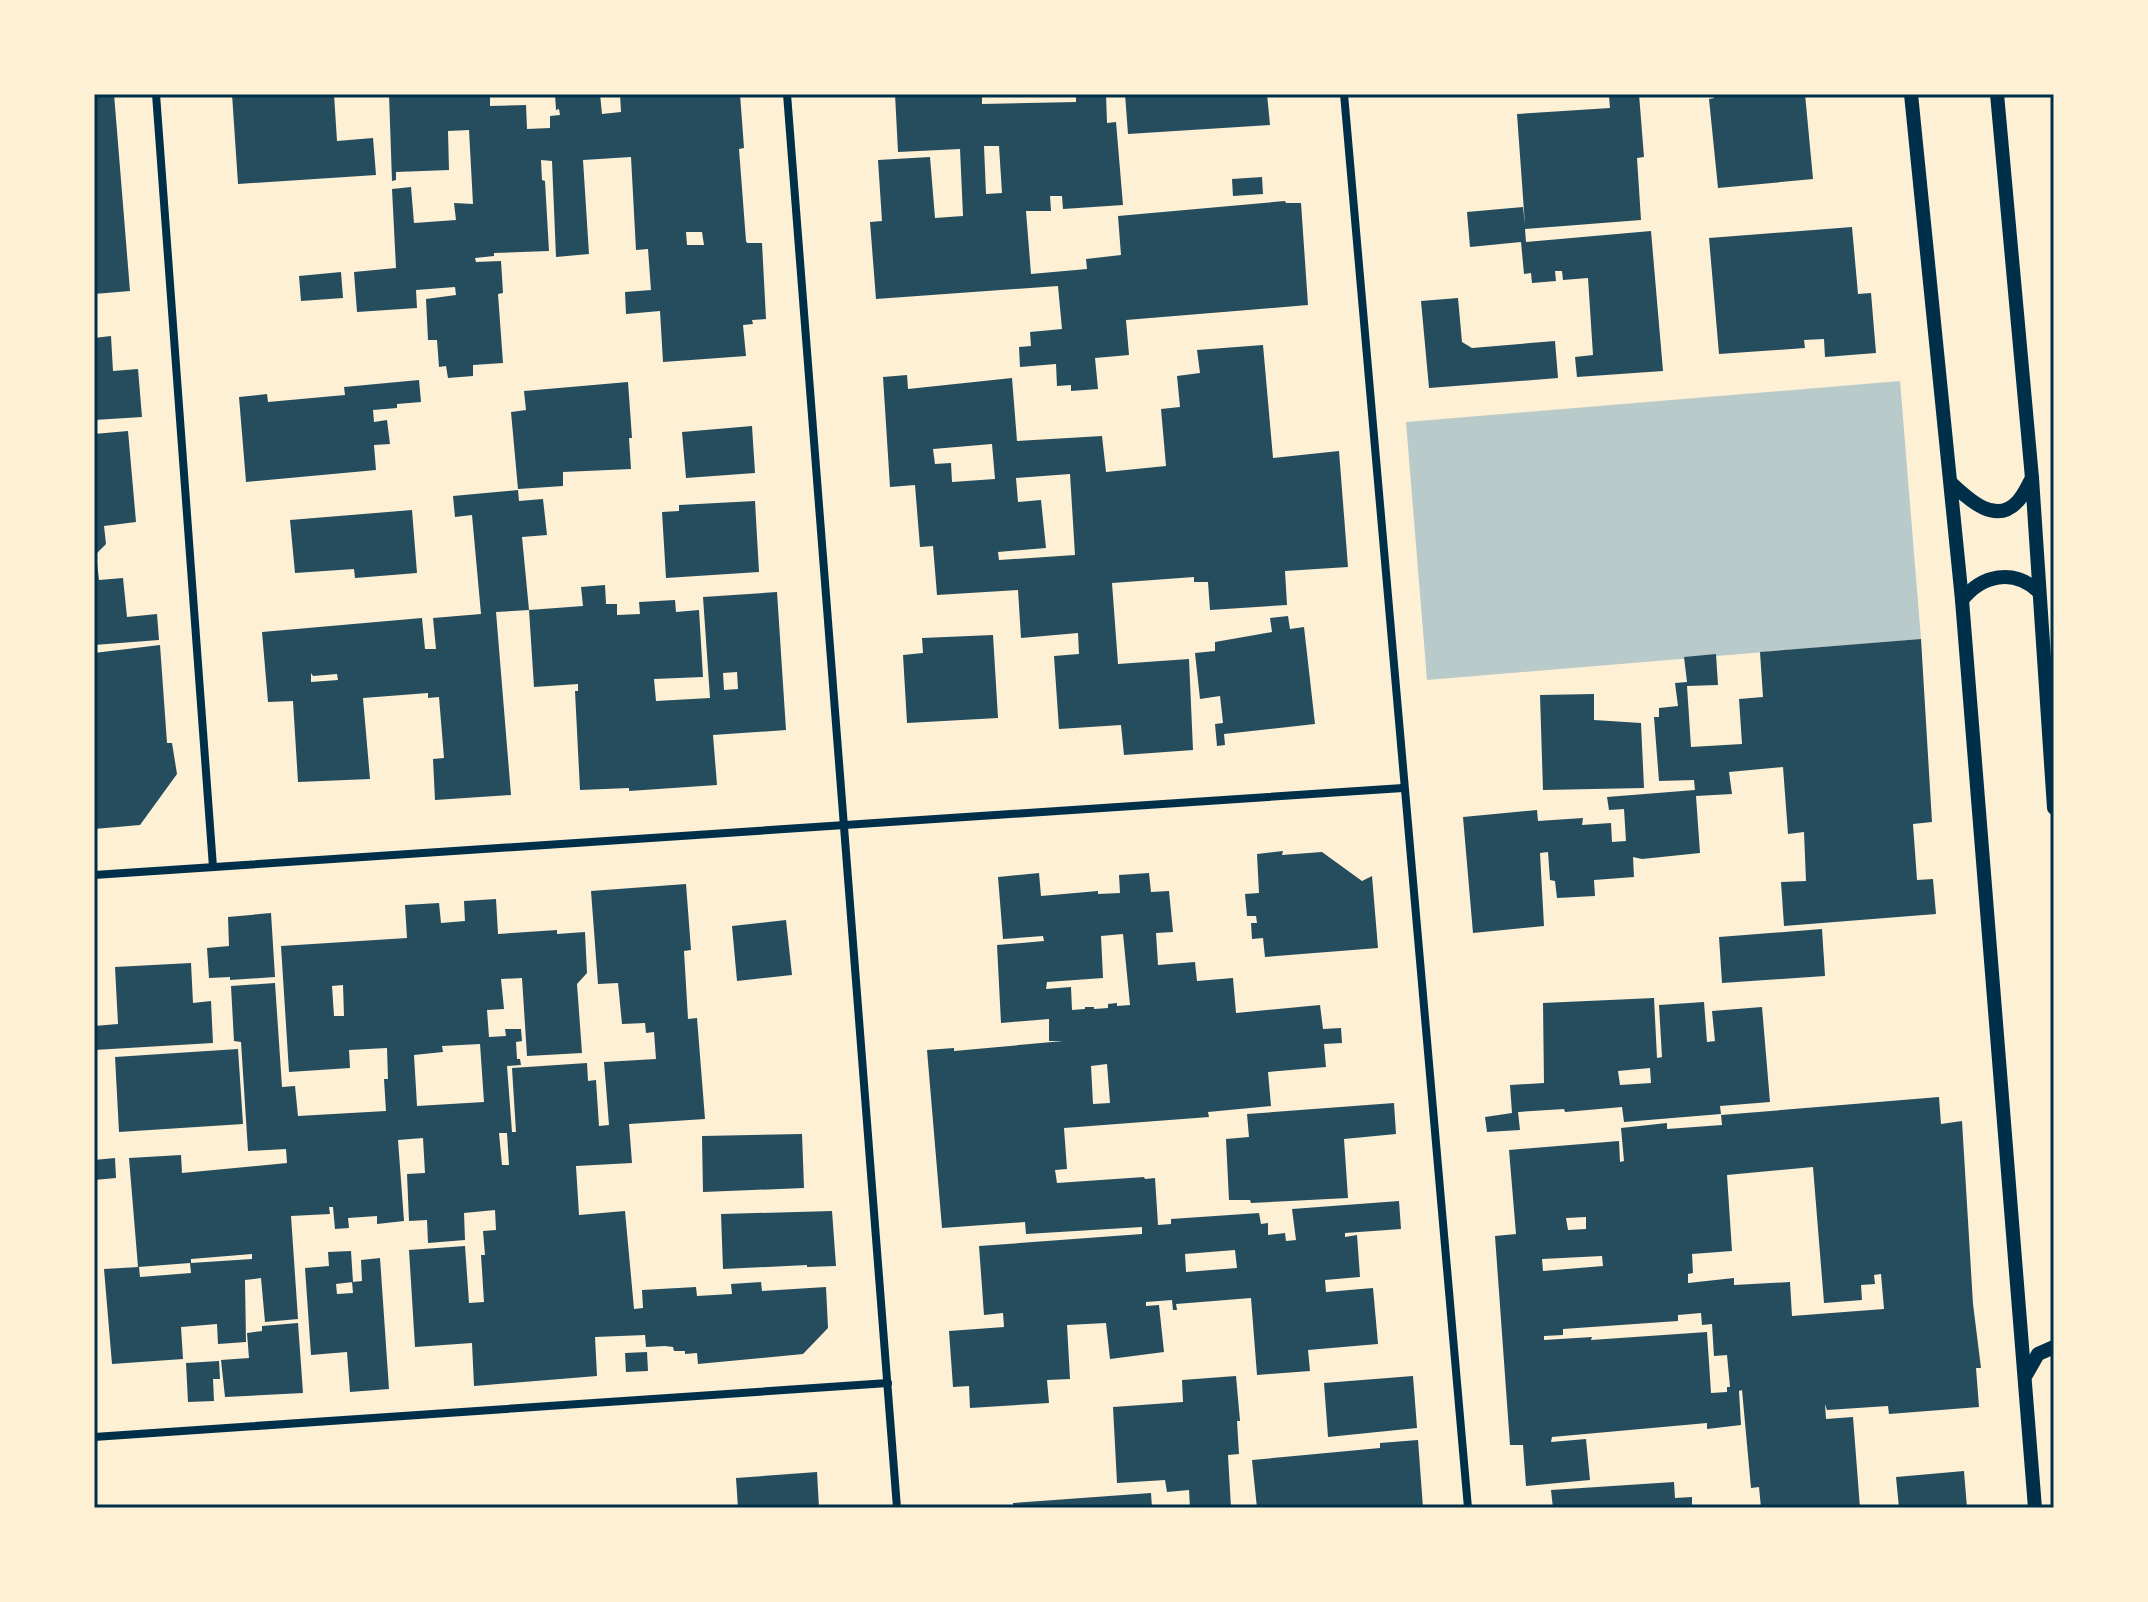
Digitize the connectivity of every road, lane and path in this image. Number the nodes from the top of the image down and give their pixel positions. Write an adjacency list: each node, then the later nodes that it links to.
1 (156, 94): 13 (street)
2 (787, 94): 12 (street)
3 (1344, 94): 10 (street)
4 (1911, 94): 7 (street)
5 (1997, 94): 6 (street)
6 (2032, 478): 7 (street); 8 (street)
7 (1951, 483): 9 (street)
8 (2038, 591): 9 (street); 11 (street)
9 (1962, 600): 16 (street)
10 (1403, 788): 12 (street); 20 (street)
11 (2054, 808)
12 (845, 825): 13 (street); 17 (street)
13 (213, 867): 14 (street)
14 (94, 875)
15 (2054, 1347): 16 (street)
16 (2026, 1375): 21 (street)
17 (888, 1383): 18 (street); 19 (street)
18 (94, 1437)
19 (897, 1508)
20 (1468, 1508)
21 (2035, 1508)

